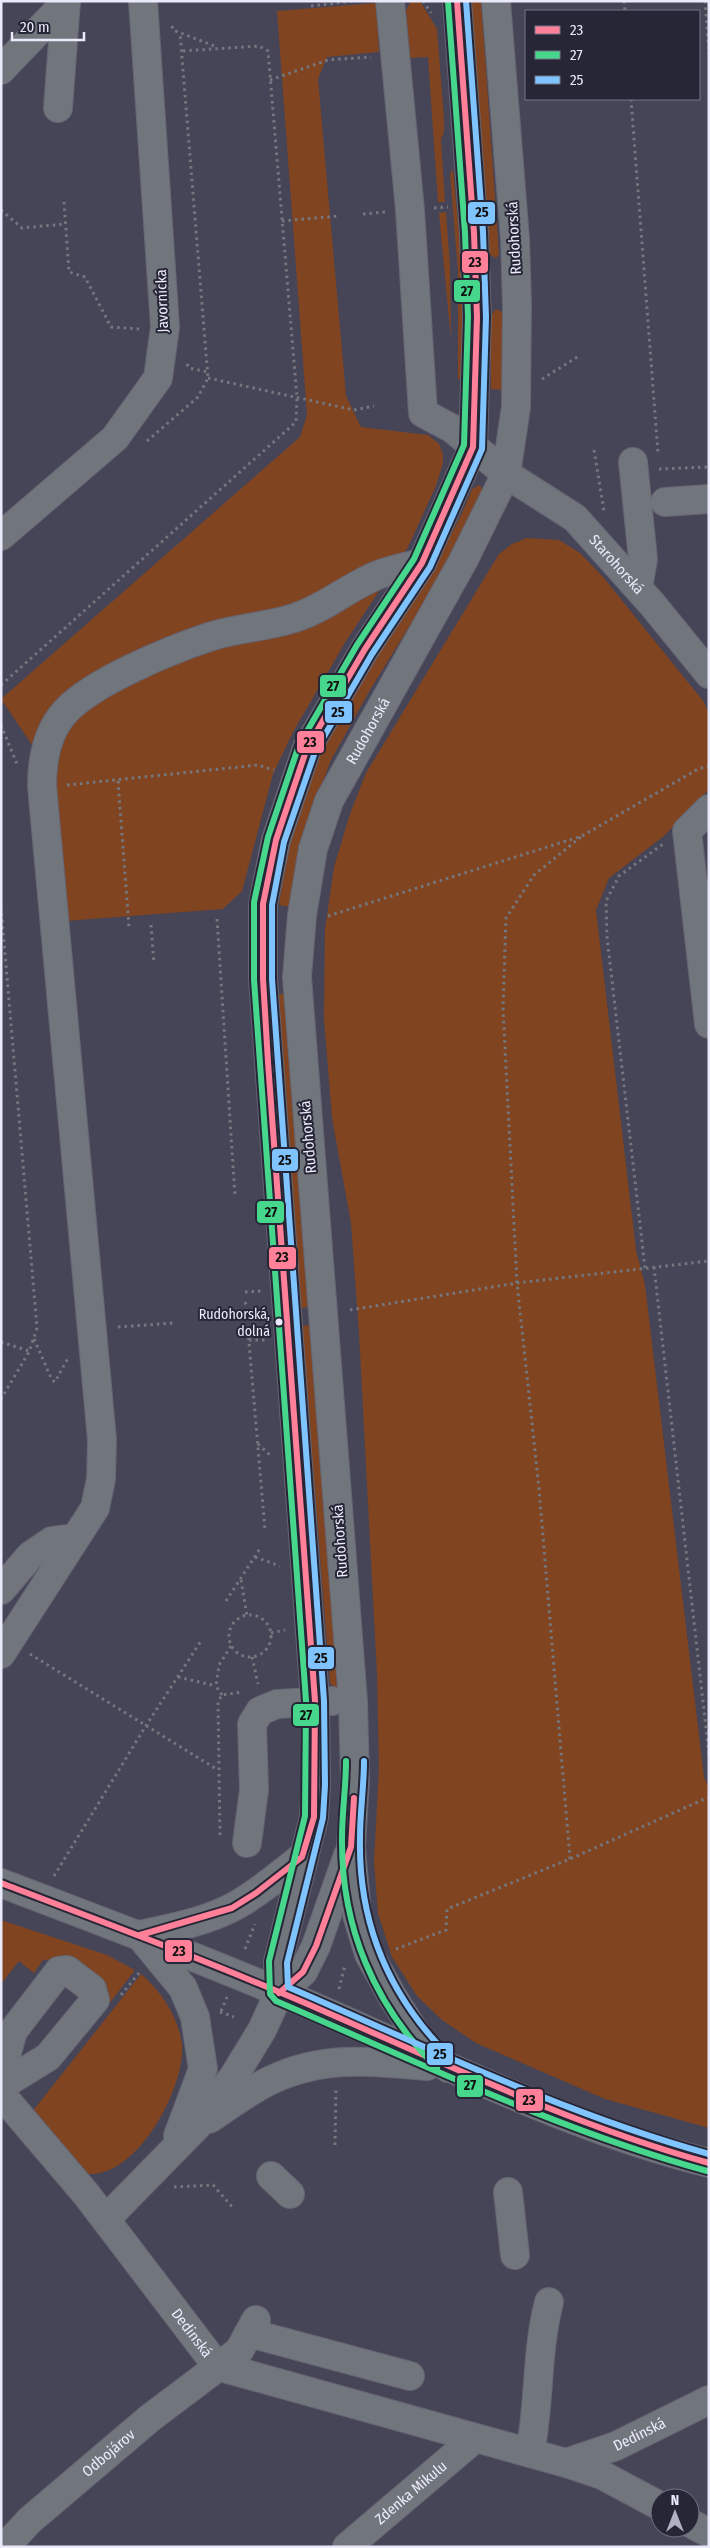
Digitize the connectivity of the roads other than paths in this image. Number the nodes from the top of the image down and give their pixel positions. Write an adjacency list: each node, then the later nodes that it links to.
1 (38, 1): 7 (street)
2 (143, 1): 15 (street, Javornícka)
3 (390, 1): 10 (street)
4 (457, 1): 10 (street)
5 (496, 1): 12 (street, Rudohorská)
6 (66, 2): 7 (street); 9 (street)
7 (40, 30): 8 (street)
8 (1, 70)
9 (58, 108)
10 (473, 447): 12 (street); 16 (street)
11 (633, 462): 17 (street)
12 (506, 474): 17 (street, Starohorská); 25 (street, Rudohorská)
13 (709, 498): 14 (street)
14 (666, 502)
15 (1, 536)
16 (422, 563): 21 (street); 24 (street)
17 (638, 588): 18 (street, Starohorská)
18 (709, 674)
19 (709, 809): 20 (street)
20 (709, 1024)
21 (75, 1538): 22 (street); 23 (street)
22 (1, 1590)
23 (1, 1654)
24 (315, 1701): 25 (street); 26 (street); 28 (street)
25 (353, 1701): 27 (street, Rudohorská)
26 (233, 1842)
27 (351, 1847): 31 (street, Rudohorská); 32 (street, Rudohorská)
28 (302, 1857): 30 (street); 31 (street)
29 (1, 1883): 30 (street)
30 (140, 1936): 31 (street); 35 (street)
31 (279, 1993): 32 (street); 34 (street)
32 (448, 2068): 34 (street); 36 (street)
33 (2, 2091): 40 (street, Dedinská)
34 (197, 2126): 35 (street)
35 (173, 2151): 40 (street)
36 (709, 2163)
37 (271, 2176): 39 (street)
38 (508, 2192): 41 (street)
39 (290, 2194)
40 (106, 2220): 43 (street, Dedinská)
41 (515, 2255)
42 (550, 2302): 47 (street)
43 (217, 2366): 44 (street, Odbojárov); 46 (street, Dedinská); 50 (street, Odbojárov)
44 (410, 2376)
45 (709, 2400): 48 (street, Dedinská)
46 (474, 2438): 47 (street, Dedinská); 51 (street, Zdenka Mikulu)
47 (530, 2453): 48 (street, Dedinská)
48 (566, 2463): 49 (street, Dedinská)
49 (650, 2501)
50 (5, 2547)
51 (347, 2547)

